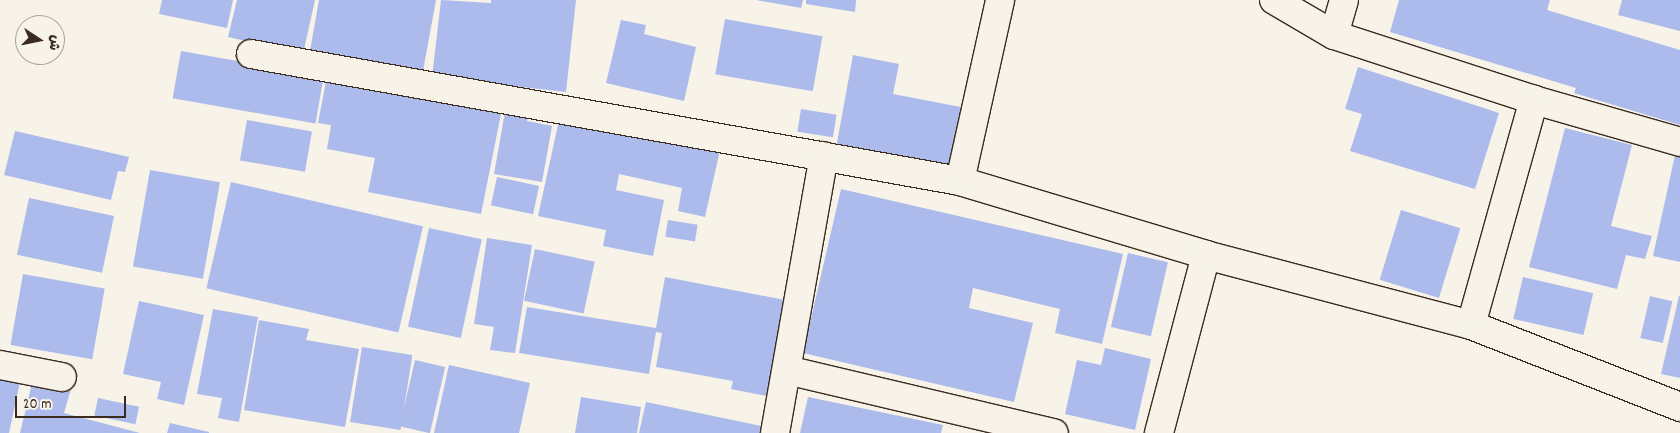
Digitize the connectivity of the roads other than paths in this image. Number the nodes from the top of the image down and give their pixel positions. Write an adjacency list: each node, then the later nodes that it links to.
1 (1000, 0): 9 (street)
2 (1274, 0): 4 (street)
3 (1344, 0): 4 (street)
4 (1334, 35): 6 (street)
5 (251, 54): 8 (street)
6 (1534, 100): 7 (street); 11 (street)
7 (1680, 142)
8 (824, 156): 9 (street); 13 (street)
9 (960, 181): 10 (street)
10 (1206, 255): 11 (street); 18 (street)
11 (1471, 325): 15 (street)
12 (0, 365): 14 (street)
13 (787, 370): 16 (street); 17 (street)
14 (62, 377)
15 (1680, 408)
16 (775, 433)
17 (1054, 433)
18 (1159, 433)

